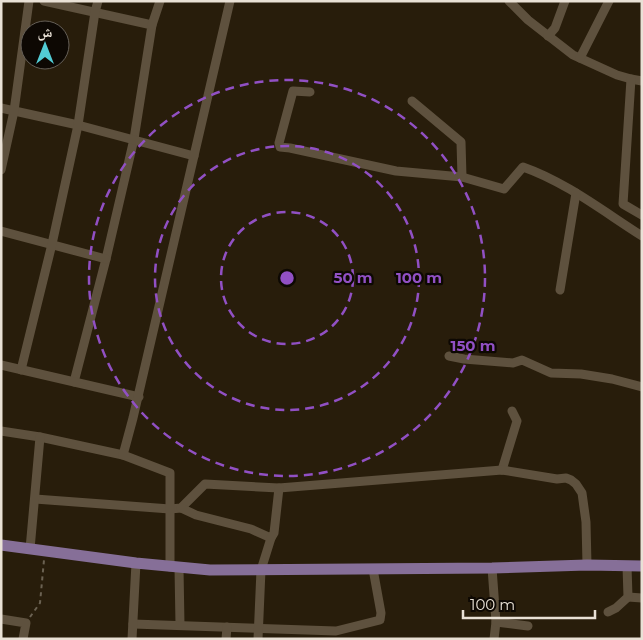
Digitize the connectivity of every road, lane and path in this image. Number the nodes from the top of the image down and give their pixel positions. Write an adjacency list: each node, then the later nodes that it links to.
1 (29, 1): 18 (street)
2 (44, 1): 9 (street)
3 (98, 1): 9 (street)
4 (160, 1): 10 (street)
5 (230, 1): 21 (street)
6 (509, 1): 11 (street)
7 (565, 1): 11 (street)
8 (609, 1): 12 (street)
9 (95, 12): 10 (street); 19 (street)
10 (152, 26): 20 (street)
11 (548, 36): 12 (street)
12 (580, 58): 13 (street)
13 (631, 80): 14 (street); 25 (street)
14 (642, 81)
15 (310, 92): 23 (street)
16 (412, 101): 23 (street)
17 (1, 108): 18 (street)
18 (14, 111): 19 (street); 22 (street)
19 (78, 125): 20 (street); 28 (street)
20 (134, 139): 21 (street); 29 (street)
21 (194, 156): 36 (street)
22 (1, 170)
23 (462, 177): 24 (street)
24 (576, 193): 27 (street); 30 (street)
25 (642, 215)
26 (1, 231): 28 (street)
27 (642, 236)
28 (52, 244): 29 (street); 33 (street)
29 (106, 259): 34 (street)
30 (560, 290)
31 (449, 356): 35 (street)
32 (1, 366): 33 (street)
33 (21, 370): 34 (street)
34 (74, 382): 36 (street)
35 (642, 387)
36 (138, 397): 40 (street)
37 (512, 411): 41 (street)
38 (1, 431): 39 (street)
39 (40, 437): 40 (street); 43 (street)
40 (123, 455): 45 (street)
41 (502, 470): 42 (street); 51 (street)
42 (279, 488): 44 (street); 46 (street)
43 (35, 499): 45 (street); 48 (street)
44 (181, 508): 45 (street); 46 (street)
45 (170, 509): 54 (street)
46 (271, 538): 57 (street)
47 (1, 545): 48 (main road)
48 (30, 549): 49 (main road)
49 (44, 550): 50 (main road); 62 (path)
50 (136, 563): 54 (main road); 64 (street)
51 (587, 565): 52 (main road); 55 (main road)
52 (627, 566): 53 (main road); 58 (street)
53 (642, 566)
54 (175, 567): 57 (main road); 65 (street)
55 (492, 568): 56 (main road); 63 (street)
56 (372, 569): 57 (main road); 68 (street)
57 (261, 570): 68 (street)
58 (628, 597): 59 (street); 60 (street)
59 (642, 598)
60 (608, 612)
61 (1, 619): 62 (street)
62 (26, 622): 69 (street)
63 (496, 622): 66 (street); 73 (street)
64 (133, 624): 65 (street); 70 (street)
65 (180, 625): 67 (street)
66 (528, 626)
67 (227, 627): 68 (street); 71 (street)
68 (258, 628): 72 (street)
69 (23, 639)
70 (132, 639)
71 (226, 639)
72 (258, 639)
73 (494, 639)

